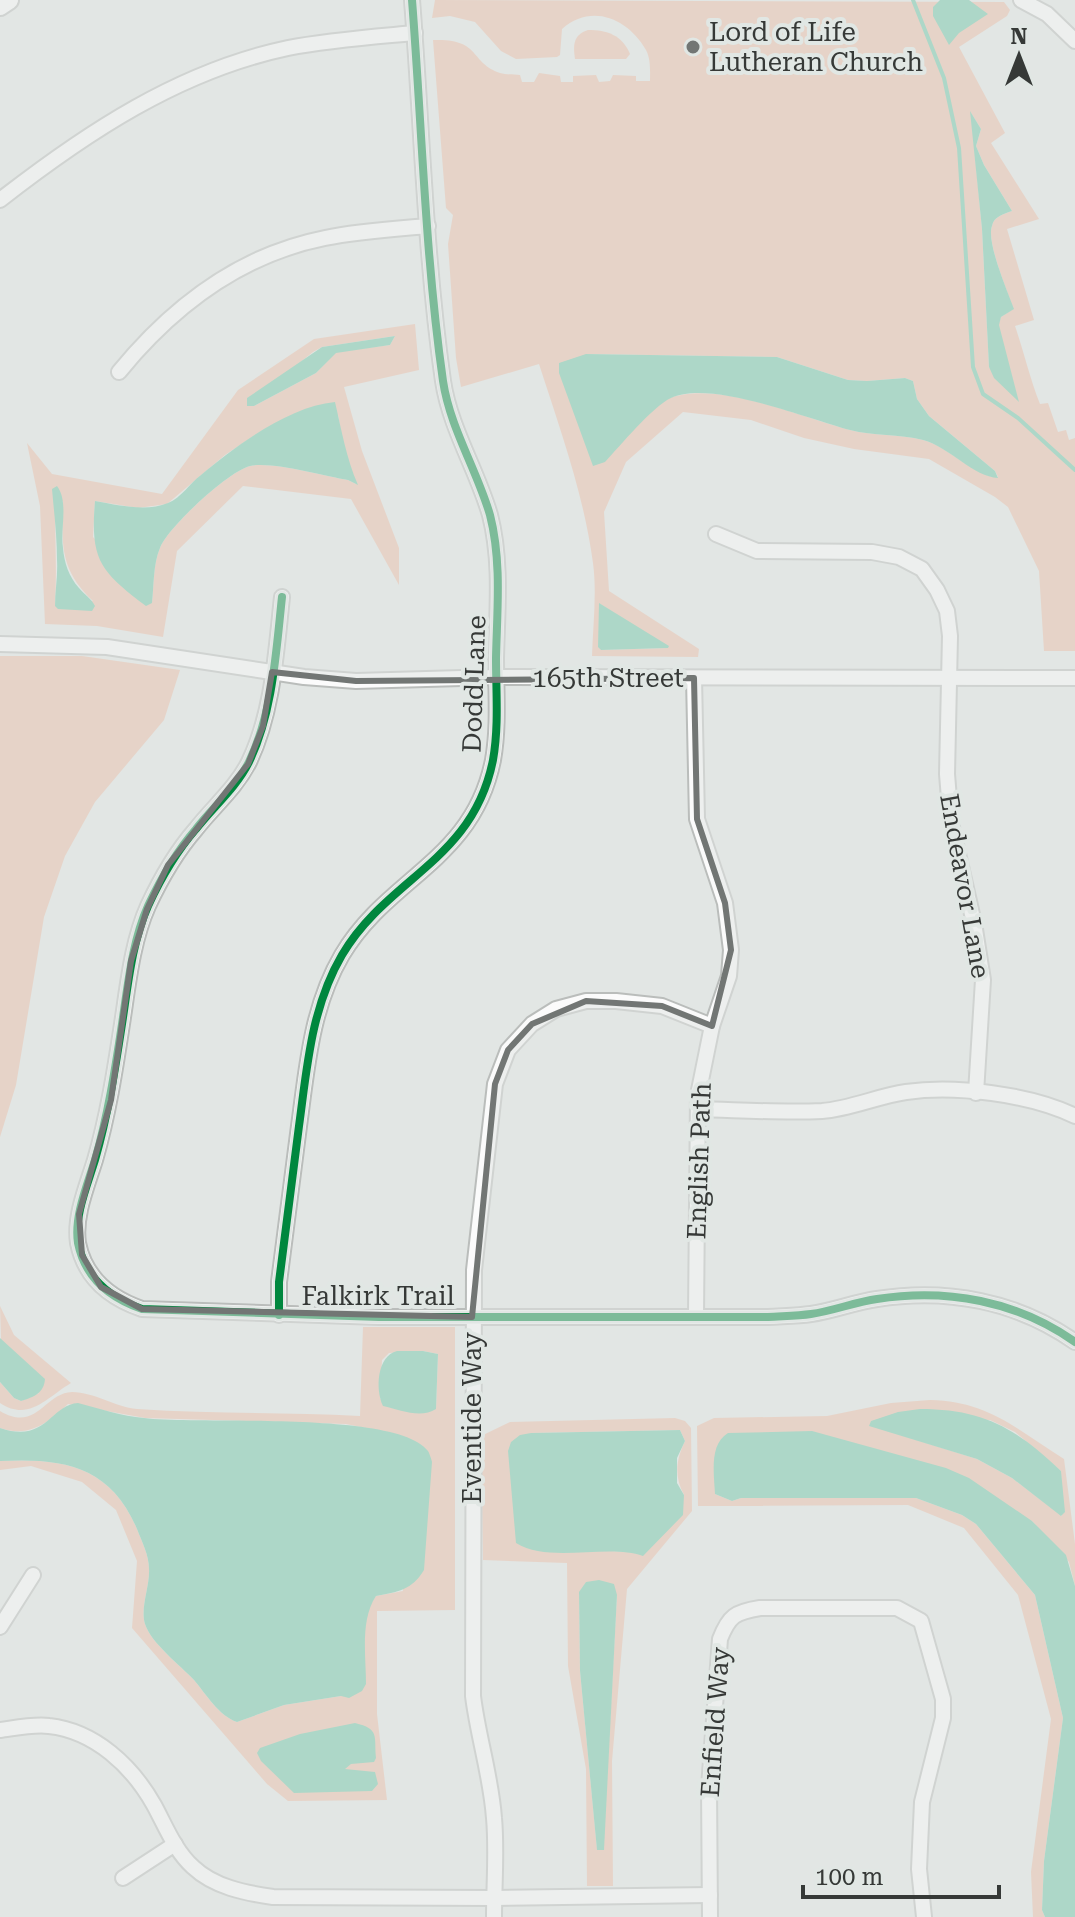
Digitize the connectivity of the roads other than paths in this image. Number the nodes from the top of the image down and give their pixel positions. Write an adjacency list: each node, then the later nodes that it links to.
1 (9, 0): 4 (street)
2 (412, 0): 5 (street, Dodd Lane)
3 (1021, 0): 6 (street)
4 (0, 6)
5 (415, 33): 7 (street); 8 (street, Dodd Lane)
6 (1075, 41)
7 (0, 200)
8 (428, 226): 9 (street); 14 (street, Dodd Lane)
9 (119, 372)
10 (716, 534): 16 (street, Endeavor Lane)
11 (282, 597): 13 (street, Falkirk Trail)
12 (0, 644): 13 (street, 165th Street)
13 (272, 672): 14 (street, 165th Street); 22 (street, Falkirk Trail)
14 (497, 677): 15 (street, 165th Street); 22 (street, Dodd Lane)
15 (694, 678): 16 (street, 165th Street); 18 (street, English Path)
16 (949, 678): 17 (street, 165th Street); 19 (street, Endeavor Lane)
17 (1075, 678)
18 (712, 1026): 20 (street, English Path); 24 (street, Eventide Way)
19 (976, 1093): 20 (street); 21 (street)
20 (698, 1109): 23 (street, English Path)
21 (1075, 1116)
22 (279, 1315): 24 (street, Falkirk Trail)
23 (696, 1316): 24 (street, Falkirk Trail); 25 (street, Falkirk Trail)
24 (472, 1317): 32 (street, Eventide Way)
25 (1075, 1342)
26 (33, 1575): 27 (street)
27 (0, 1627)
28 (0, 1730): 29 (street)
29 (175, 1844): 30 (street); 32 (street)
30 (123, 1878)
31 (710, 1895): 32 (street); 34 (street); 35 (street, Enfield Way)
32 (494, 1898): 33 (street, Eventide Way)
33 (494, 1917)
34 (710, 1917)
35 (924, 1917)

